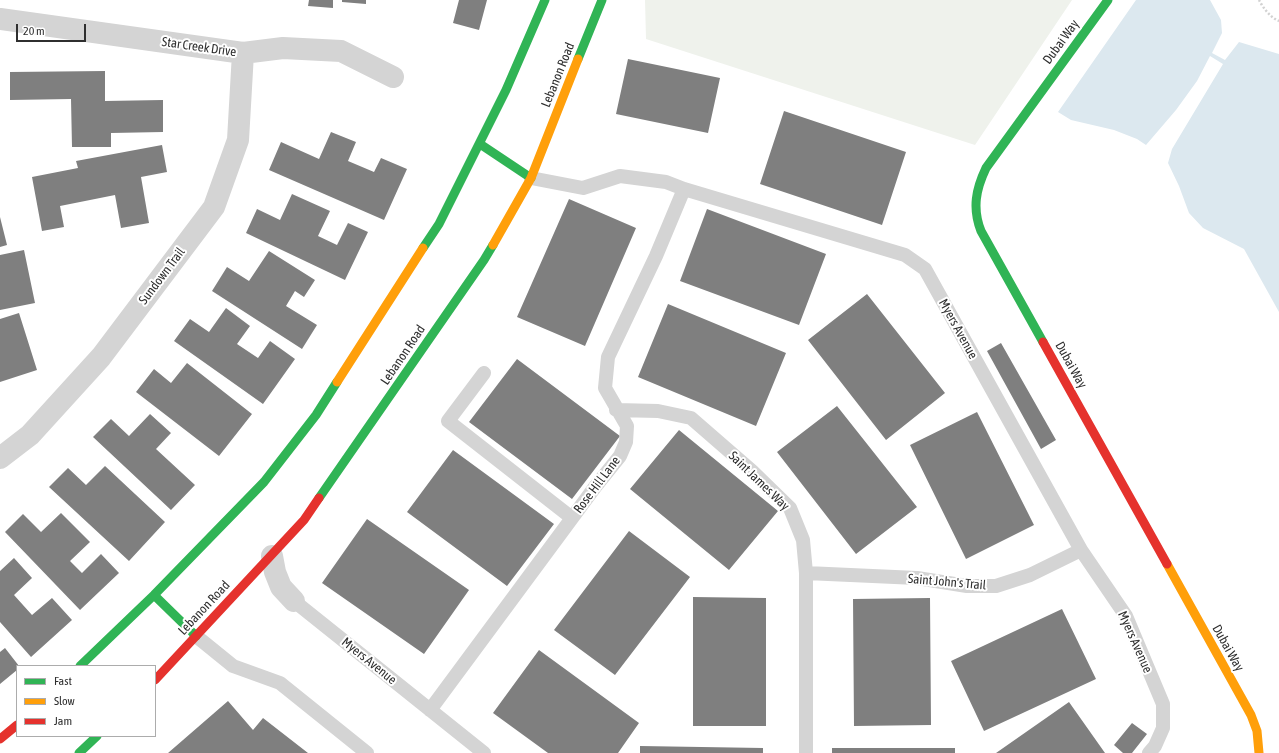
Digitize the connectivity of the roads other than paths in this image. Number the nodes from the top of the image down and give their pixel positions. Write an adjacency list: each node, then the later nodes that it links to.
1 (545, 0): 7 (main road)
2 (602, 0): 8 (main road, Lebanon Road)
3 (1108, 0): 31 (main road, Dubai Way)
4 (0, 19): 5 (street, Star Creek Drive)
5 (243, 53): 6 (street, Star Creek Drive); 12 (street, Sundown Trail)
6 (393, 77)
7 (480, 144): 8 (main road); 17 (main road)
8 (531, 178): 9 (lane, Myers Avenue); 15 (main road, Lebanon Road)
9 (684, 189): 11 (lane, Rose Hill Lane); 14 (lane, Myers Avenue)
10 (484, 373): 13 (lane)
11 (616, 410): 13 (lane, Rose Hill Lane); 16 (lane, Saint James Way)
12 (0, 458)
13 (572, 518): 22 (lane, Rose Hill Lane)
14 (1081, 550): 16 (lane, Saint John's Trail); 30 (lane, Myers Avenue)
15 (272, 556): 18 (street, Myers Avenue); 19 (main road, Lebanon Road)
16 (806, 573): 29 (lane, Saint James Way)
17 (154, 595): 19 (main road); 20 (main road)
18 (294, 601): 22 (lane, Myers Avenue)
19 (196, 636): 21 (main road, Lebanon Road); 27 (lane)
20 (81, 665)
21 (156, 679)
22 (430, 710): 28 (lane, Myers Avenue)
23 (16, 725): 25 (main road)
24 (96, 737): 26 (main road)
25 (0, 739)
26 (79, 753)
27 (367, 753)
28 (484, 753)
29 (806, 753)
30 (1149, 753)
31 (1259, 753)

